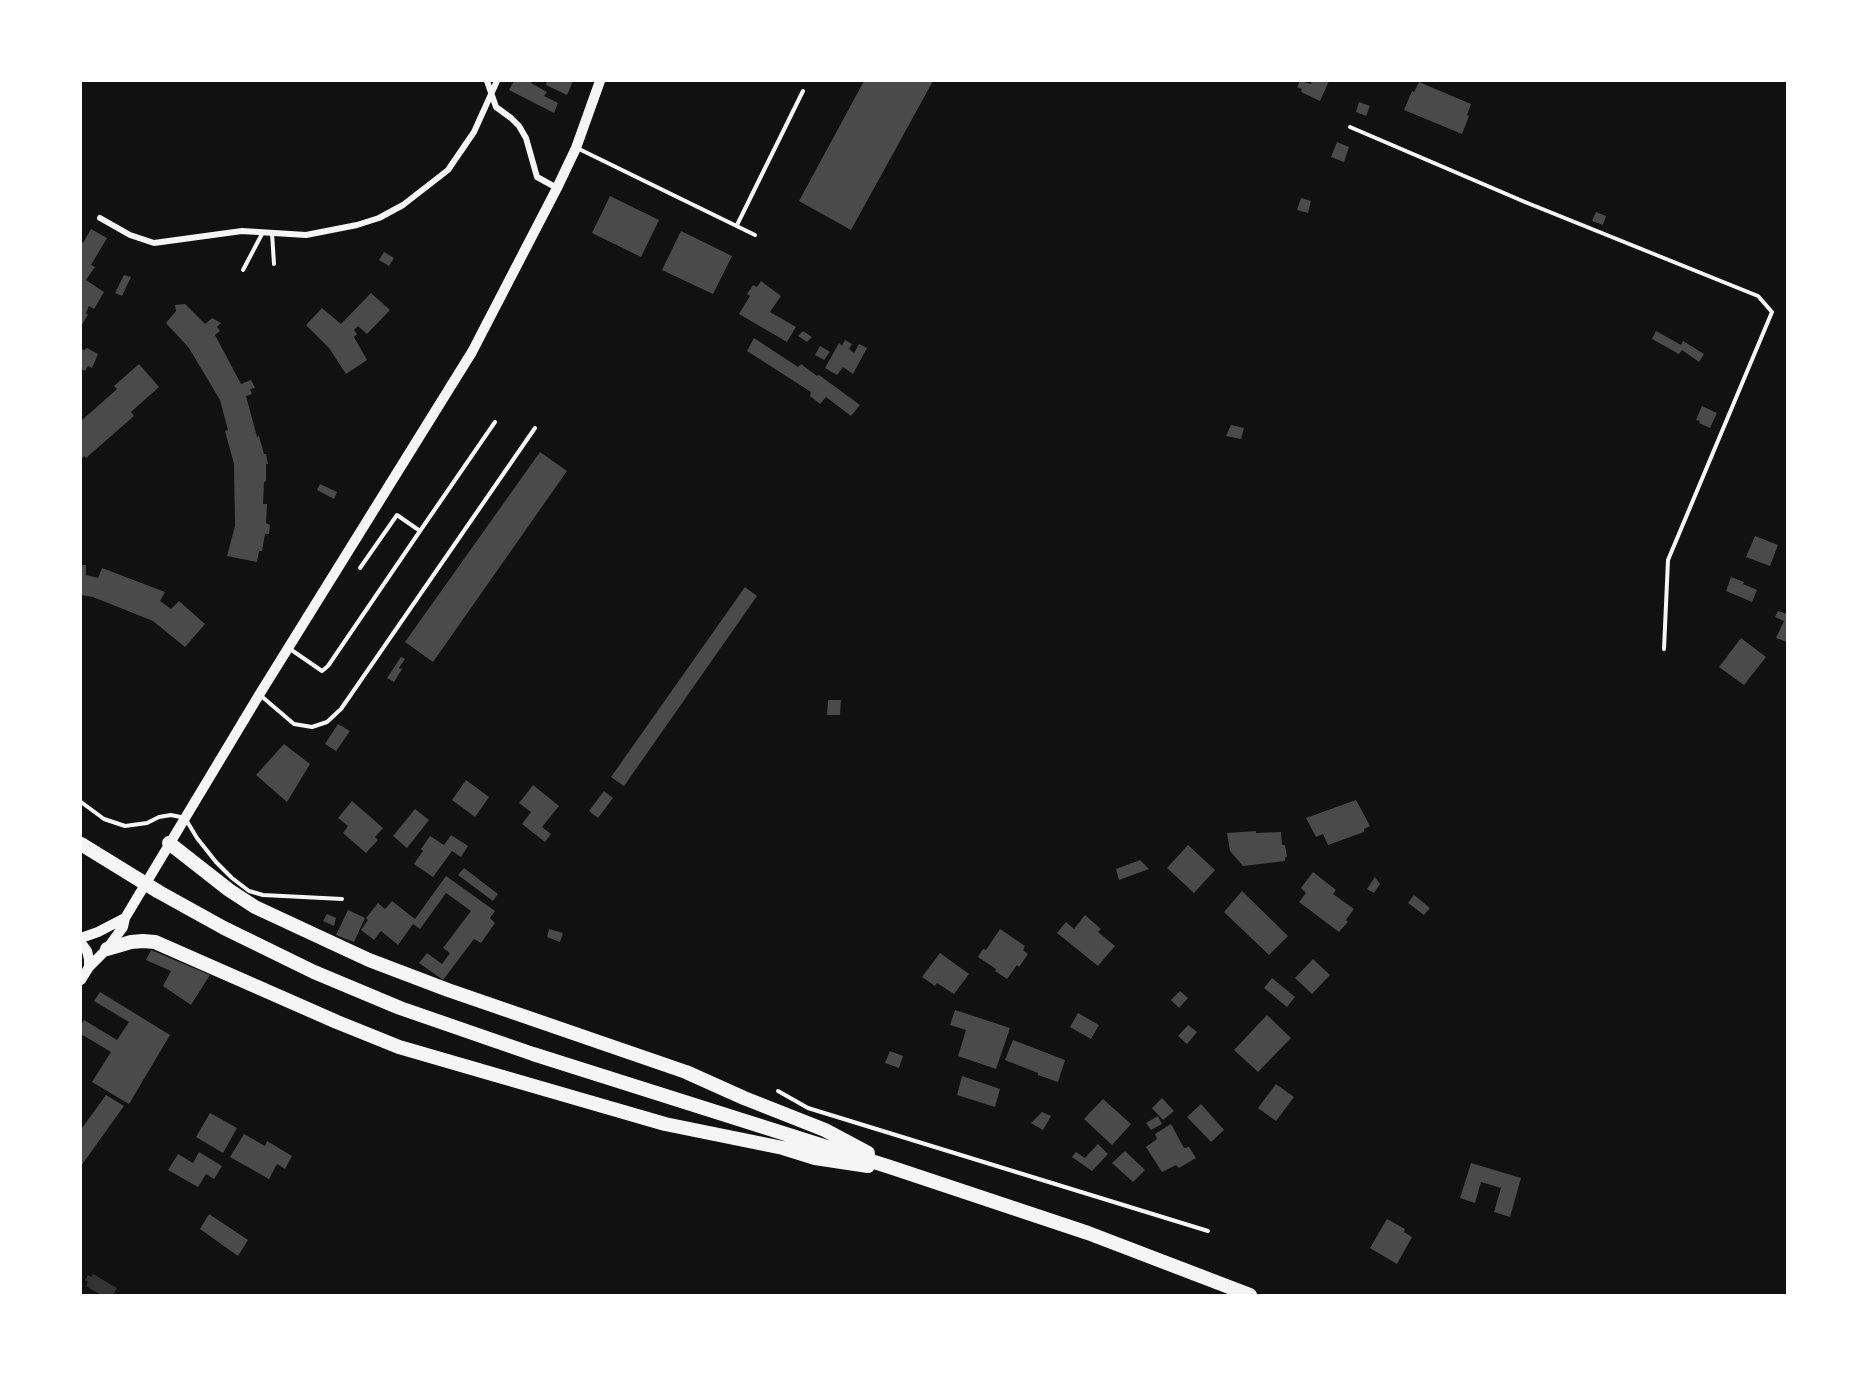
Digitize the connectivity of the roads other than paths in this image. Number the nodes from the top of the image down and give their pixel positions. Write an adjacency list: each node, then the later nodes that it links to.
1 (487, 81): 5 (street)
2 (497, 81): 5 (street)
3 (600, 81): 7 (street)
4 (803, 91): 10 (lane)
5 (491, 94): 8 (street); 12 (street)
6 (1350, 127): 21 (lane)
7 (576, 148): 8 (street); 10 (lane)
8 (557, 188): 20 (street)
9 (100, 218): 11 (street)
10 (737, 225): 13 (lane)
11 (263, 231): 12 (street); 15 (lane)
12 (272, 232): 14 (lane)
13 (755, 234)
14 (274, 264)
15 (243, 270)
16 (495, 422): 18 (lane)
17 (536, 428): 22 (lane)
18 (420, 531): 19 (lane); 20 (lane)
19 (360, 568)
20 (288, 648): 22 (street)
21 (1664, 649)
22 (259, 695): 24 (street)
23 (81, 802): 24 (lane)
24 (185, 818): 25 (street); 27 (lane)
25 (169, 843): 28 (street); 35 (highway)
26 (81, 844): 35 (highway)
27 (342, 899)
28 (125, 918): 29 (street); 31 (street)
29 (81, 938)
30 (81, 943): 32 (street)
31 (107, 949): 32 (street); 36 (highway)
32 (89, 967): 33 (street)
33 (81, 980)
34 (778, 1091): 37 (lane)
35 (890, 1167): 36 (highway)
36 (908, 1173): 38 (highway)
37 (1208, 1231)
38 (1250, 1295)

